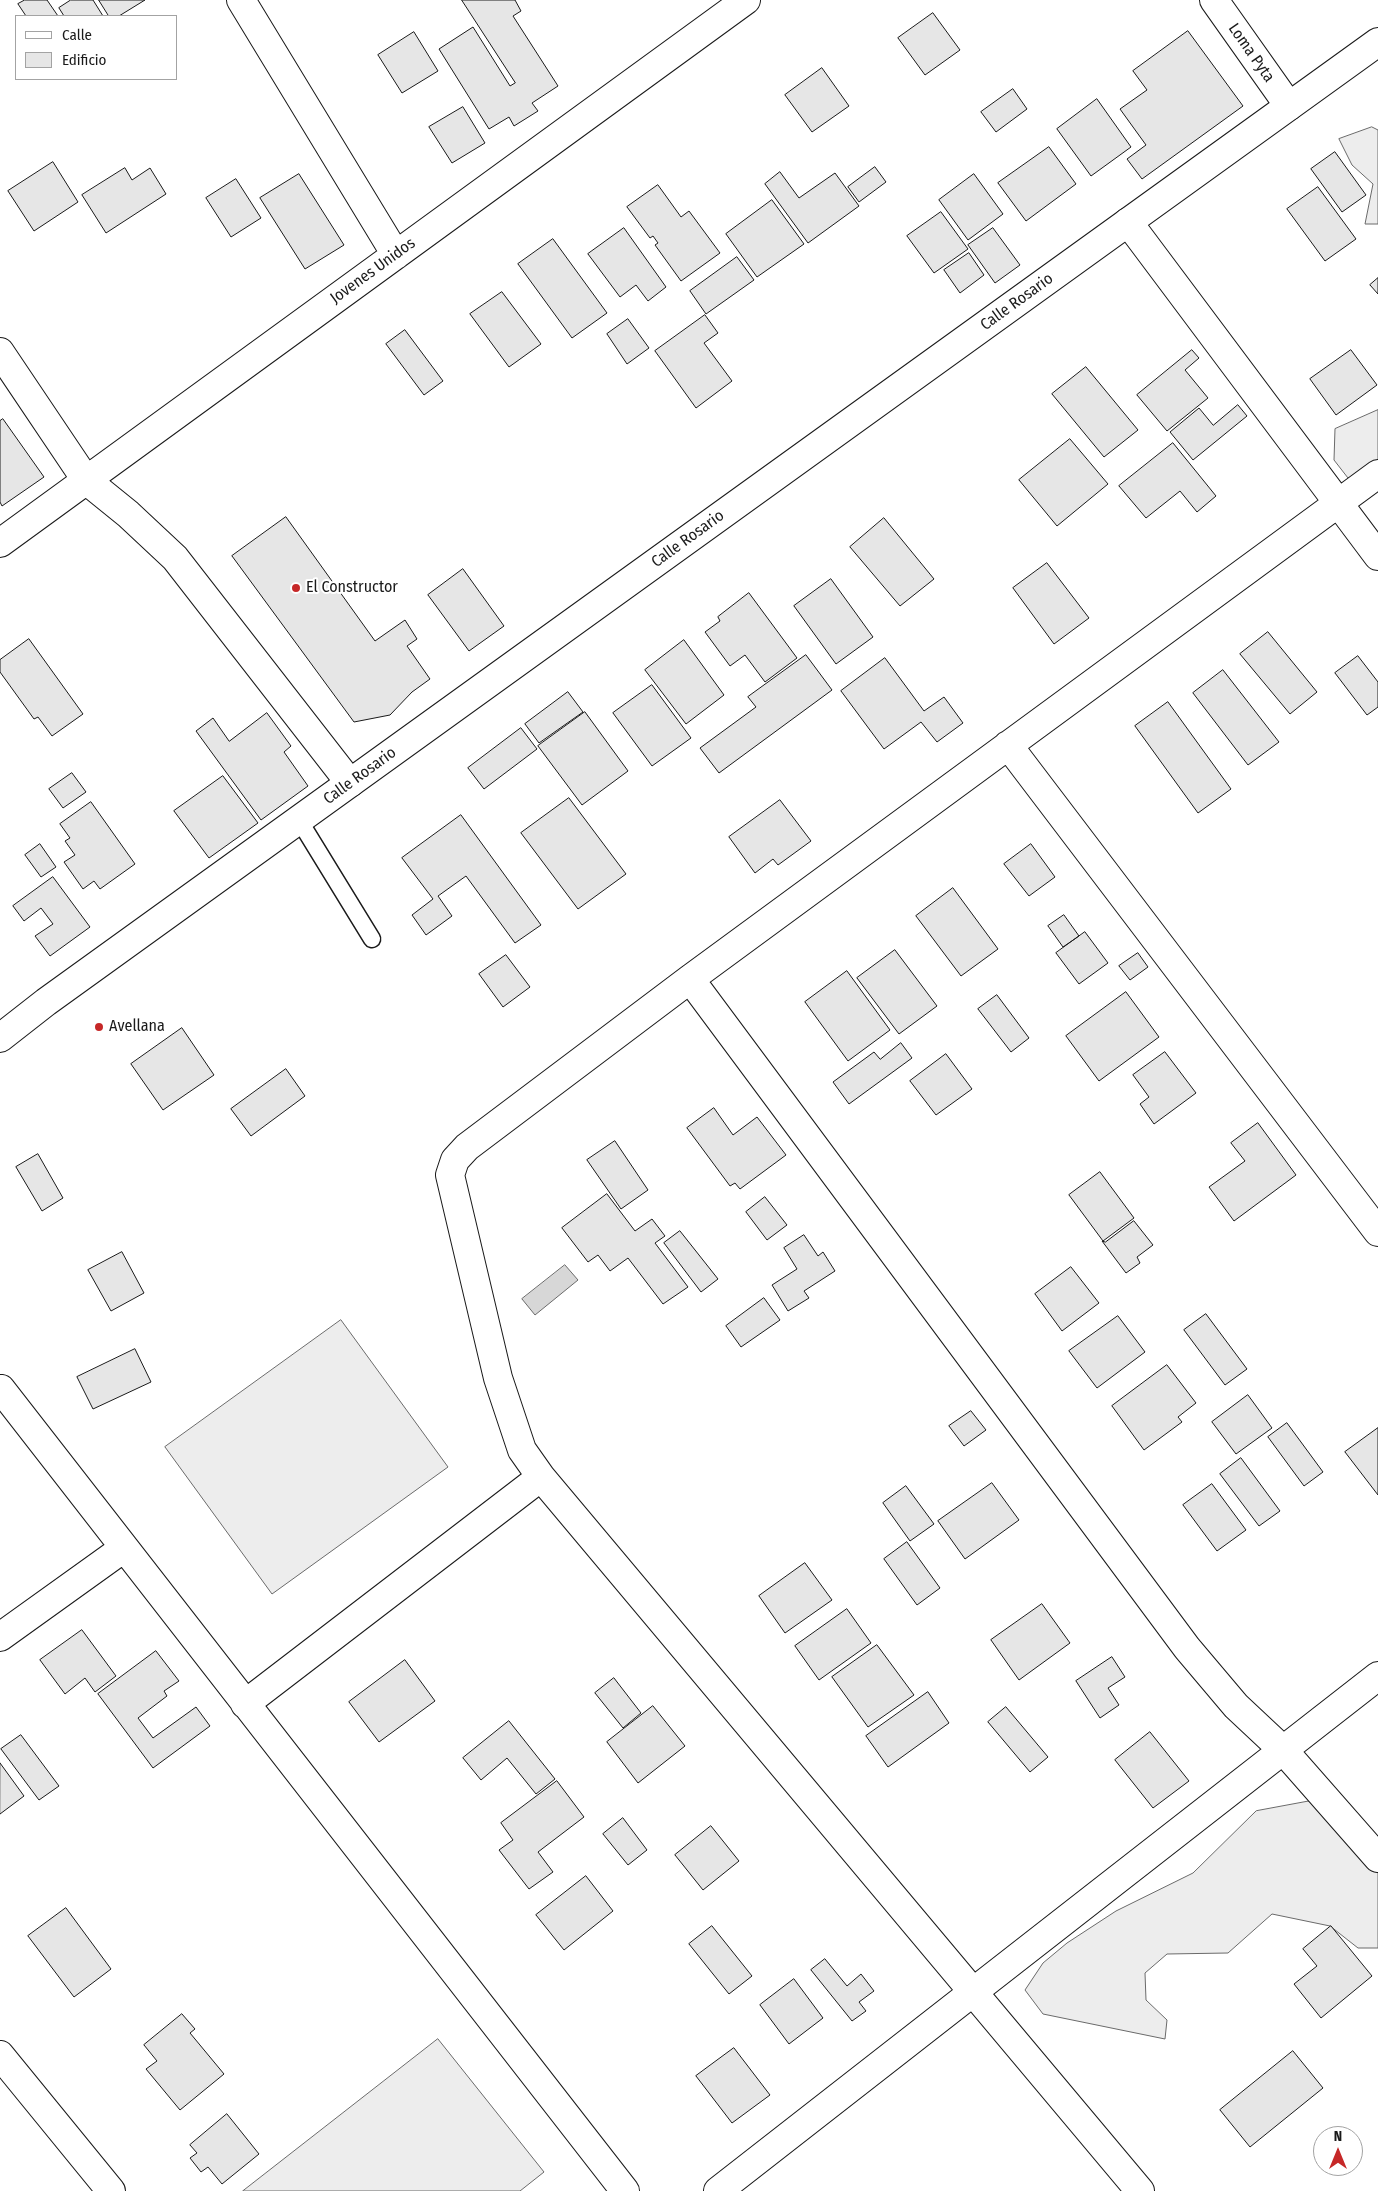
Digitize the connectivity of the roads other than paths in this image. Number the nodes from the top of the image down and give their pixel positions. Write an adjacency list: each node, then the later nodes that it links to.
1 (242, 0): 7 (street)
2 (1214, 0): 5 (street, Loma Pyta)
3 (731, 4): 7 (street, Jovenes Unidos)
4 (1378, 42): 5 (street, Calle Rosario)
5 (1289, 106): 6 (street, Calle Rosario)
6 (1128, 222): 11 (street); 15 (street, Calle Rosario)
7 (396, 255): 10 (street, Jovenes Unidos)
8 (0, 352): 10 (street)
9 (1378, 474): 11 (street)
10 (86, 480): 12 (street, Jovenes Unidos); 15 (street)
11 (1338, 503): 13 (street); 14 (street)
12 (0, 543)
13 (1378, 556)
14 (1008, 745): 18 (street); 20 (street)
15 (350, 783): 16 (street, Calle Rosario)
16 (299, 820): 17 (lane); 19 (street, Calle Rosario)
17 (372, 939)
18 (690, 978): 22 (street); 27 (street)
19 (0, 1038)
20 (1378, 1232)
21 (1, 1389): 23 (street)
22 (541, 1477): 26 (street); 29 (street)
23 (124, 1548): 24 (street); 26 (street)
24 (0, 1637)
25 (1378, 1676): 27 (street)
26 (245, 1704): 32 (street)
27 (1284, 1751): 28 (street); 29 (street)
28 (1378, 1858)
29 (973, 1992): 33 (street); 34 (street)
30 (0, 2055): 31 (street)
31 (111, 2191)
32 (625, 2191)
33 (718, 2191)
34 (1140, 2191)

